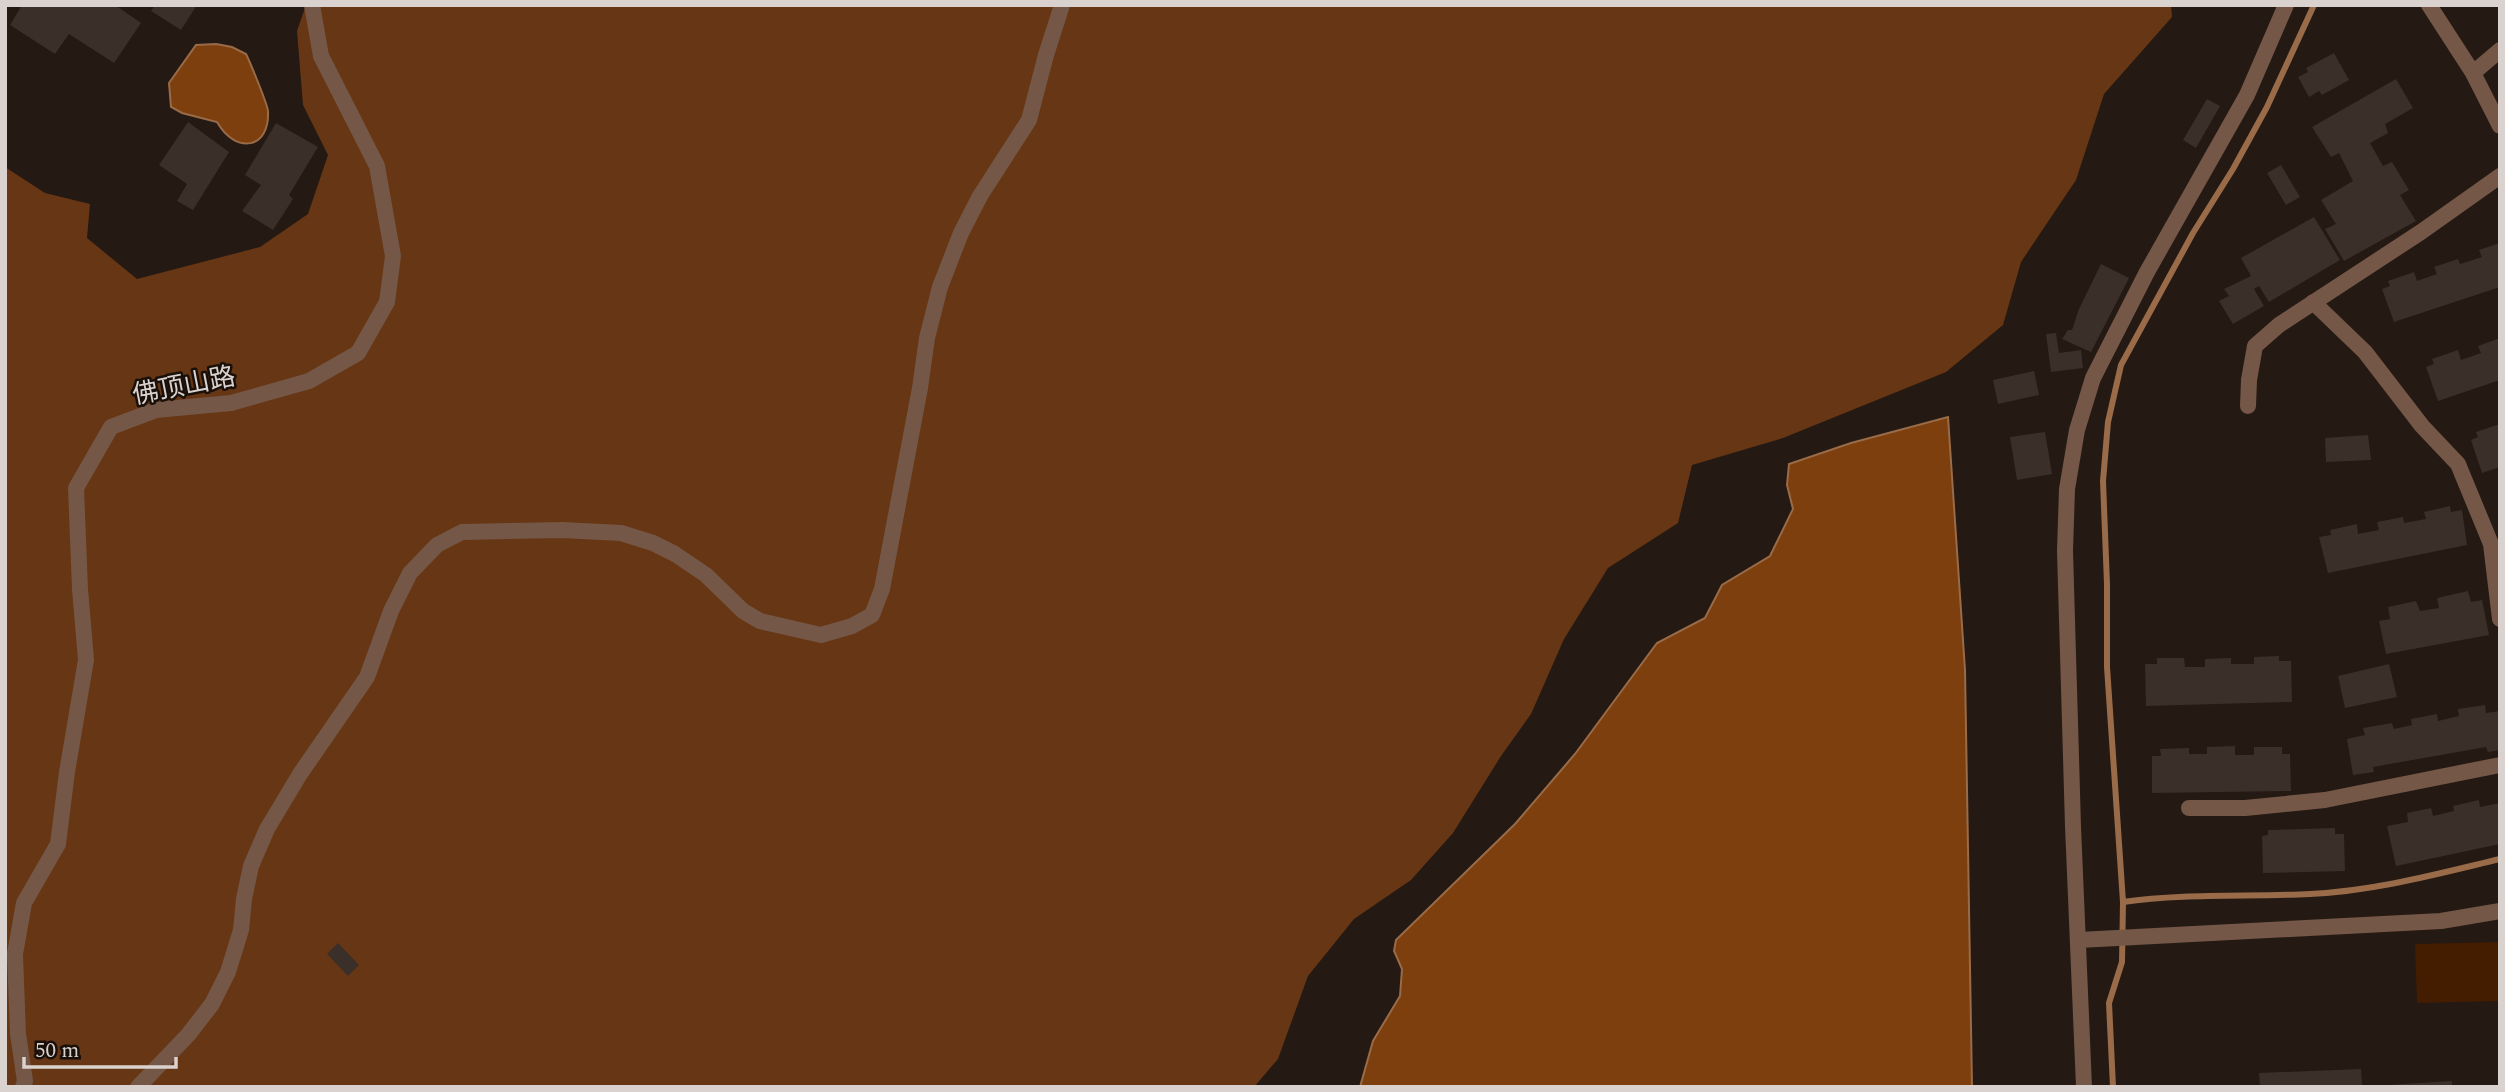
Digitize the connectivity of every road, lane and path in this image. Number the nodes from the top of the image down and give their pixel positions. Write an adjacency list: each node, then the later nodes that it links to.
1 (312, 5): 16 (street, 佛顶山路)
2 (1062, 5): 17 (street)
3 (2286, 5): 15 (street)
4 (2429, 5): 6 (street)
5 (2500, 50): 6 (street)
6 (2473, 73): 7 (street)
7 (2500, 126)
8 (2500, 176): 9 (street)
9 (2313, 302): 10 (street); 11 (street)
10 (2248, 406)
11 (2500, 619)
12 (2500, 765): 13 (street)
13 (2189, 808)
14 (2500, 911): 15 (street)
15 (2079, 940): 18 (street)
16 (23, 1087)
17 (138, 1087)
18 (2084, 1087)

